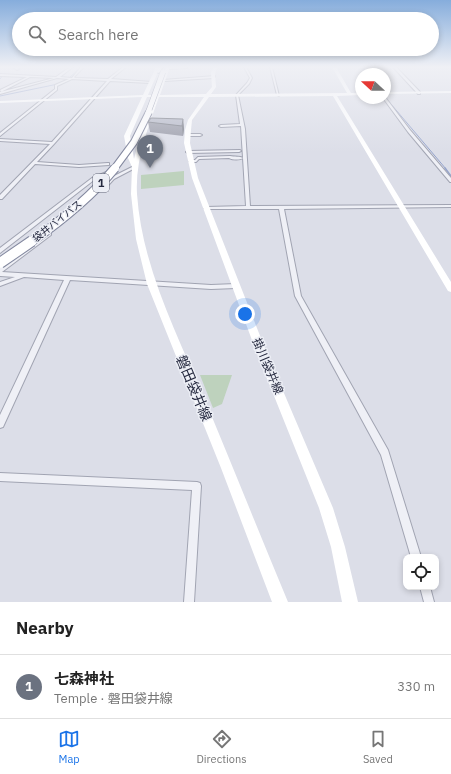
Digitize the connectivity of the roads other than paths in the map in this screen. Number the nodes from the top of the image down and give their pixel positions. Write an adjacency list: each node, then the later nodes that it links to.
1 (48, 95): 12 (street)
2 (96, 95): 11 (street)
3 (151, 95): 36 (highway, 袋井バイパス / 1)
4 (154, 95): 37 (highway, 袋井バイパス / 1, bridge)
5 (234, 95): 10 (main road)
6 (237, 95): 15 (street)
7 (335, 95): 33 (main road)
8 (145, 96): 9 (main road); 11 (main road); 26 (main road, 磐田袋井線)
9 (158, 96): 10 (main road); 26 (main road, 磐田袋井線)
10 (206, 96): 18 (main road, 掛川袋井線)
11 (94, 98): 12 (main road); 21 (street)
12 (42, 100): 13 (main road); 17 (street)
13 (0, 102)
14 (389, 104): 28 (street)
15 (242, 125): 16 (street); 31 (street)
16 (221, 126)
17 (0, 135)
18 (188, 135): 19 (street); 23 (main road, 掛川袋井線)
19 (200, 135)
20 (0, 140): 21 (street)
21 (53, 143): 25 (street)
22 (239, 151): 23 (street)
23 (189, 157): 24 (street); 34 (main road, 掛川袋井線)
24 (241, 158)
25 (33, 163): 27 (street); 29 (street)
26 (135, 167): 27 (street); 38 (street); 42 (main road, 磐田袋井線)
27 (100, 175): 35 (street)
28 (451, 181)
29 (0, 198)
30 (451, 206): 33 (street)
31 (248, 207): 32 (street); 34 (street)
32 (281, 207): 33 (street); 47 (street)
33 (401, 207): 44 (main road)
34 (206, 208): 43 (main road, 掛川袋井線)
35 (0, 251)
36 (0, 258)
37 (0, 263)
38 (0, 272): 39 (street)
39 (26, 276): 40 (street); 41 (street)
40 (68, 278): 42 (street); 45 (street)
41 (0, 284)
42 (151, 284): 43 (street); 50 (main road, 磐田袋井線)
43 (236, 286): 51 (main road, 掛川袋井線)
44 (451, 289)
45 (0, 424)
46 (0, 477): 49 (street)
47 (415, 554)
48 (426, 590): 52 (street)
49 (190, 602)
50 (280, 602)
51 (350, 602)
52 (429, 602)

